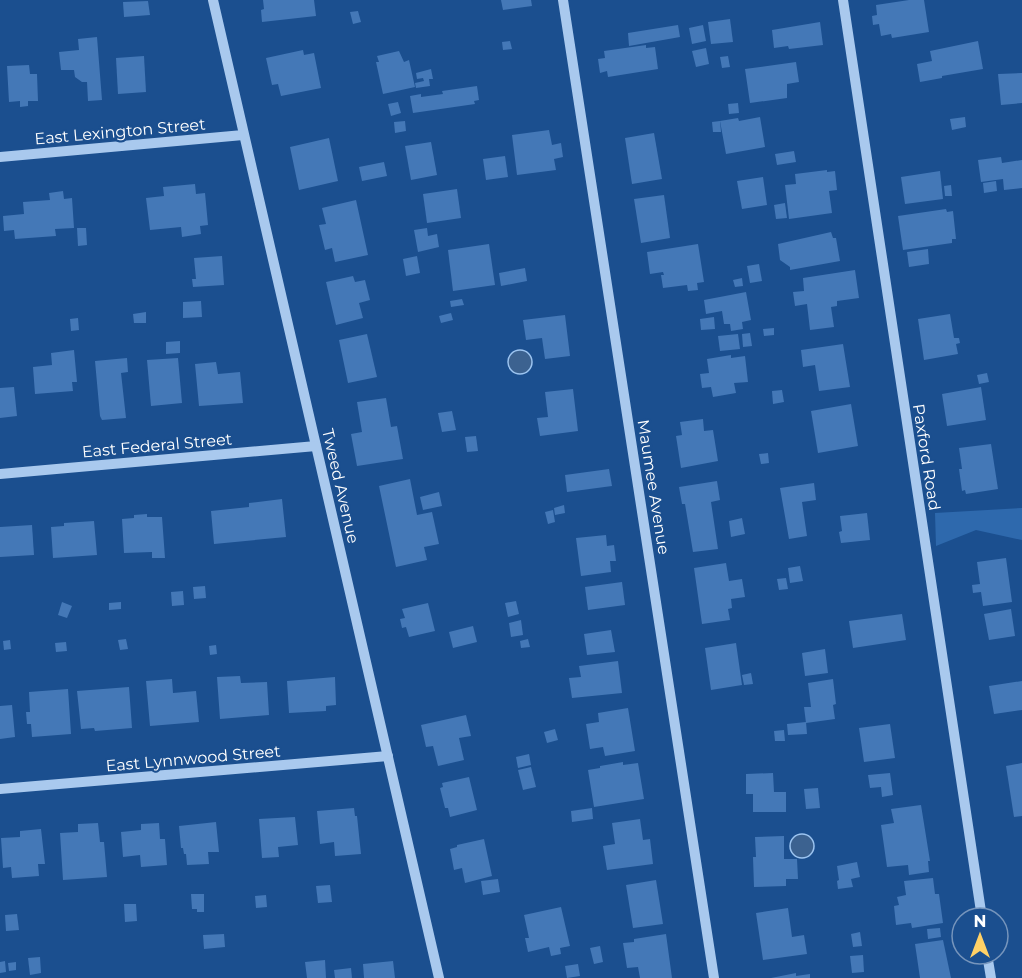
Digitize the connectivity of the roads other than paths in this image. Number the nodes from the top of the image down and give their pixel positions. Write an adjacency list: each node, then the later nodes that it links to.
1 (213, 0): 4 (street, Tweed Avenue)
2 (563, 0): 12 (street, Maumee Avenue)
3 (843, 0): 10 (street, Paxford Road)
4 (243, 135): 5 (street, East Lexington Street); 6 (street, Tweed Avenue)
5 (0, 157)
6 (316, 446): 7 (street, East Federal Street); 8 (street, Tweed Avenue)
7 (0, 474)
8 (388, 756): 9 (street, East Lynnwood Street); 11 (street, Tweed Avenue)
9 (0, 789)
10 (980, 906)
11 (439, 978)
12 (714, 978)

